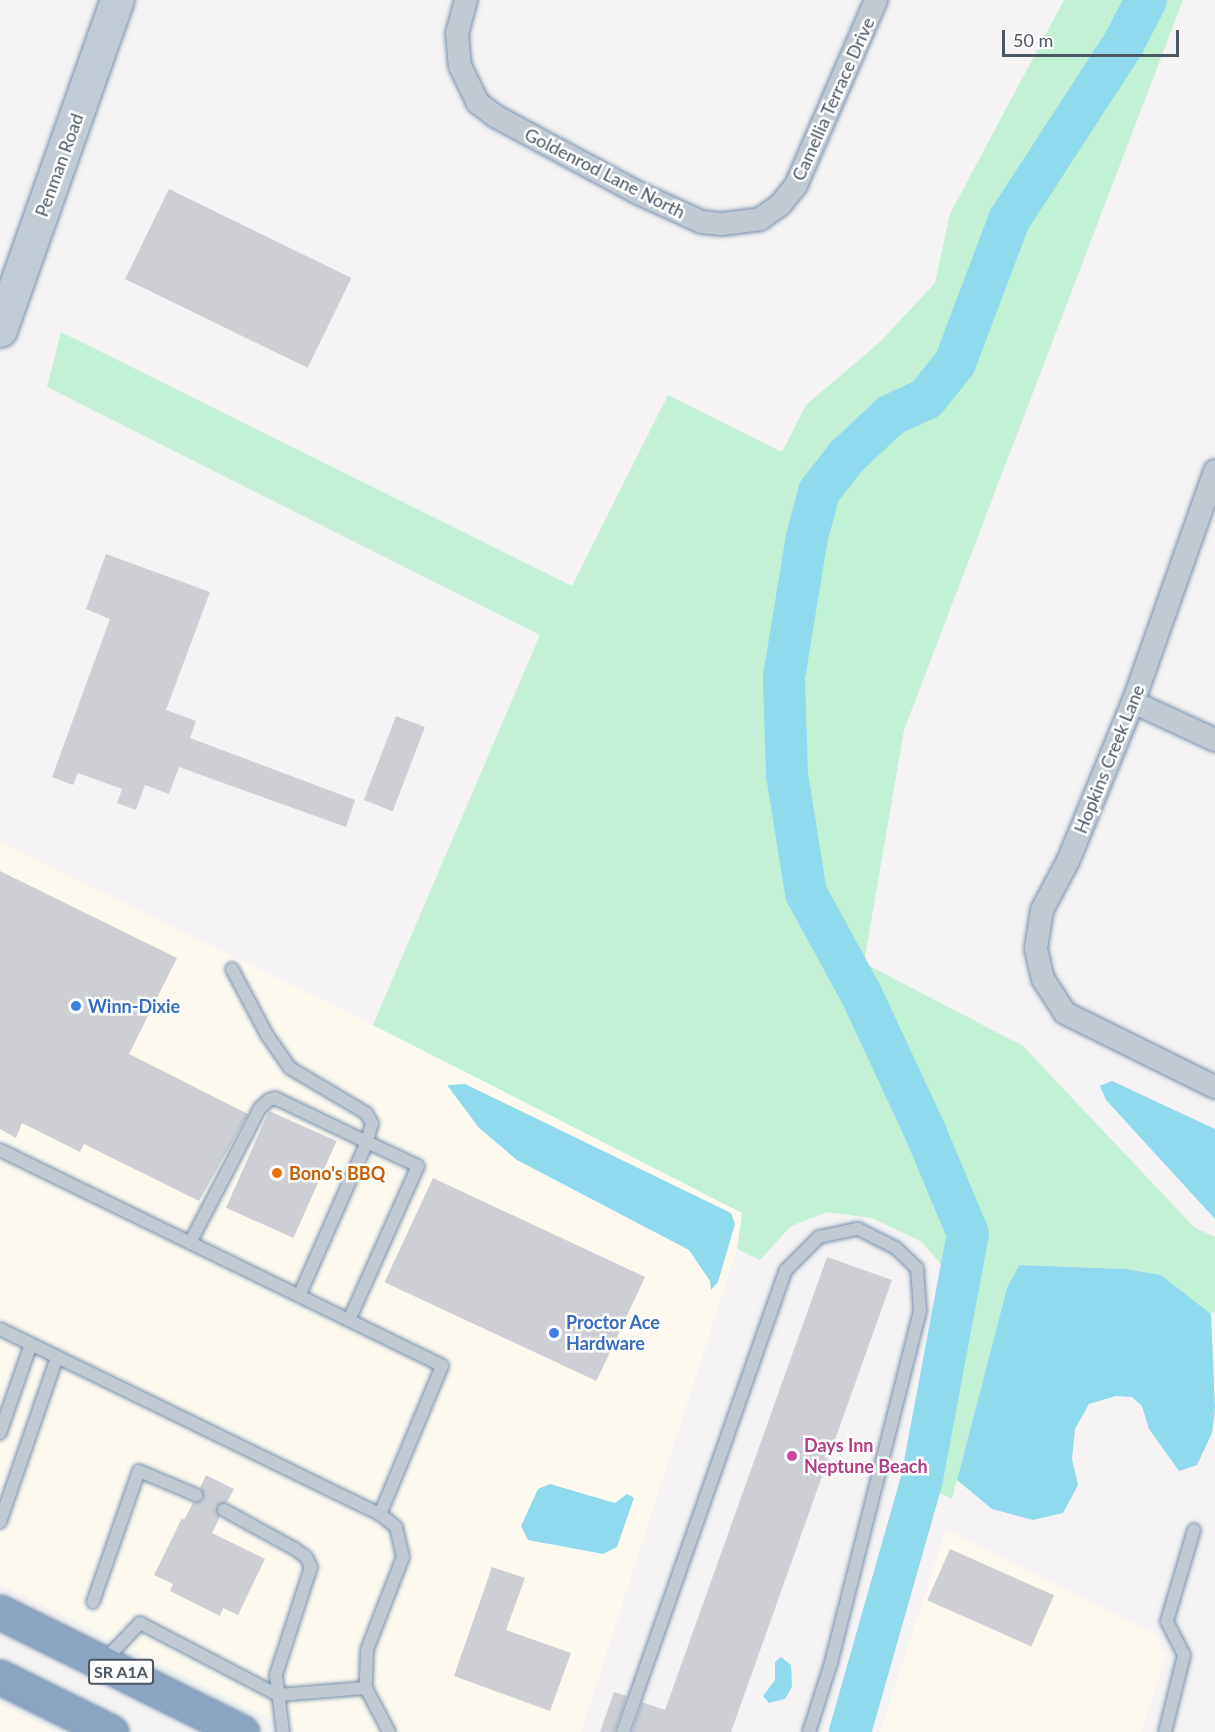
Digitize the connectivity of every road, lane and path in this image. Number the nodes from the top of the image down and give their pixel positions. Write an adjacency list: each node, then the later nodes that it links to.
1 (117, 0): 5 (street, Penman Road)
2 (466, 0): 4 (street, Goldenrod Lane North)
3 (876, 0): 4 (street, Camellia Terrace Drive)
4 (760, 219)
5 (0, 330)
6 (1215, 471): 7 (street, Hopkins Creek Lane)
7 (1133, 702): 8 (street); 10 (street, Hopkins Creek Lane)
8 (1215, 740)
9 (232, 969): 11 (lane)
10 (1215, 1087)
11 (367, 1142): 13 (lane); 14 (lane); 15 (lane)
12 (0, 1150): 13 (lane)
13 (190, 1243): 14 (lane)
14 (299, 1296): 15 (lane)
15 (349, 1320): 22 (lane)
16 (0, 1329): 17 (lane)
17 (31, 1344): 18 (lane); 19 (lane)
18 (57, 1357): 22 (lane); 23 (lane)
19 (0, 1433)
20 (196, 1496): 25 (lane)
21 (224, 1510): 30 (lane)
22 (380, 1514): 29 (lane)
23 (0, 1522)
24 (1194, 1530): 37 (lane)
25 (93, 1602)
26 (0, 1612): 27 (highway, SR A1A)
27 (102, 1662): 30 (lane); 32 (highway, SR A1A)
28 (0, 1677): 31 (highway)
29 (366, 1688): 30 (lane); 34 (lane)
30 (278, 1695): 33 (lane)
31 (111, 1732)
32 (242, 1732)
33 (283, 1732)
34 (388, 1732)
35 (623, 1732): 36 (lane)
36 (809, 1732)
37 (1166, 1732)

